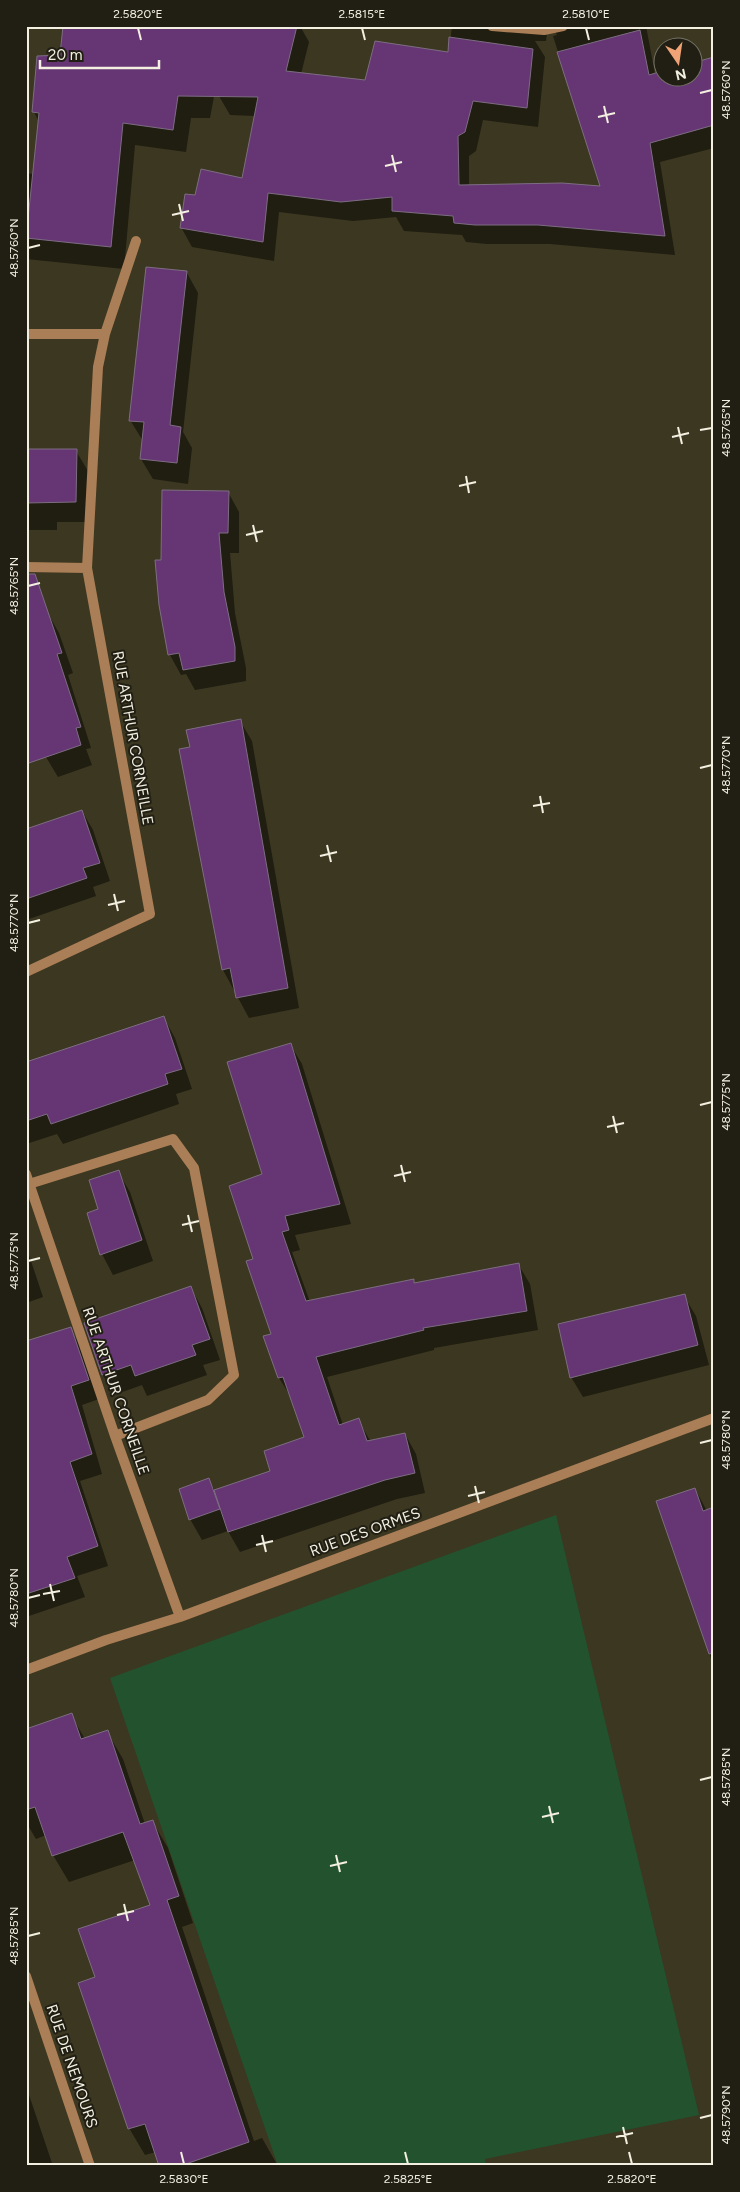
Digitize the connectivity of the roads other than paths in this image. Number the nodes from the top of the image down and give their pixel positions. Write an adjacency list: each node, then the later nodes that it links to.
1 (492, 26): 2 (street)
2 (563, 26)
3 (136, 241): 5 (street, RUE ARTHUR CORNEILLE)
4 (26, 334): 5 (street)
5 (104, 334): 7 (street, RUE ARTHUR CORNEILLE)
6 (26, 567): 7 (street)
7 (87, 568): 8 (street, RUE ARTHUR CORNEILLE)
8 (26, 972)
9 (28, 1179): 11 (street, RUE ARTHUR CORNEILLE); 11 (street)
10 (714, 1418): 12 (street, RUE DES ORMES)
11 (115, 1436): 12 (street, RUE ARTHUR CORNEILLE)
12 (180, 1617): 13 (street, RUE DES ORMES)
13 (26, 1670)
14 (26, 1976): 15 (street, RUE DE NEMOURS)
15 (90, 2166)

